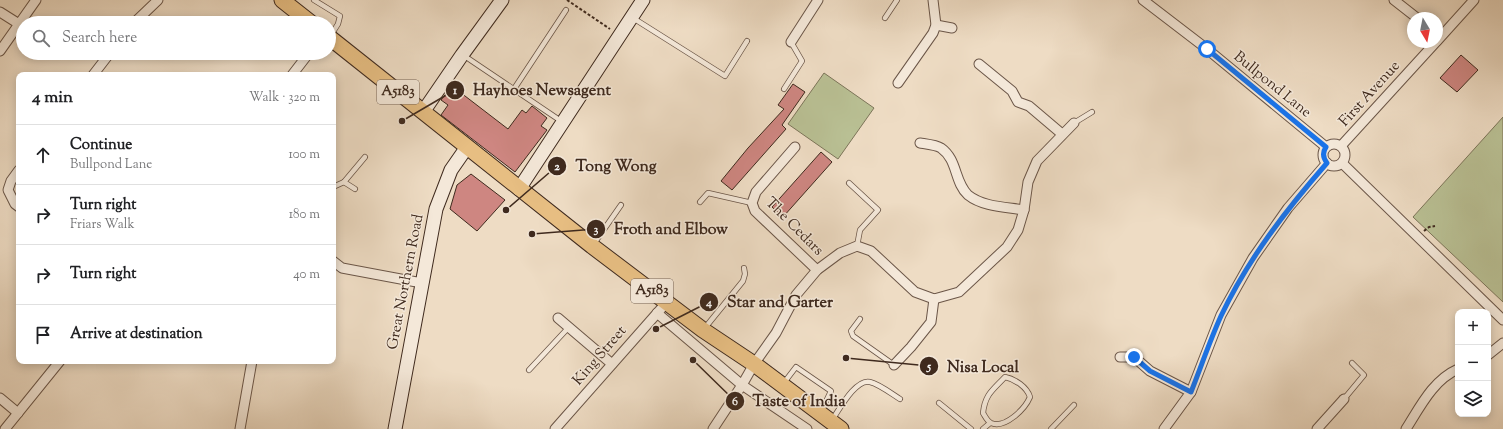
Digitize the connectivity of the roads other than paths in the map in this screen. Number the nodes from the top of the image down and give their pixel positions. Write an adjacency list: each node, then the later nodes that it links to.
1 (36, 0): 16 (street)
2 (158, 0): 17 (street)
3 (282, 0): 18 (main road)
4 (314, 0): 23 (lane)
5 (502, 0): 32 (street)
6 (643, 0): 19 (street)
7 (818, 0): 28 (street)
8 (897, 0): 20 (lane)
9 (932, 0): 22 (street)
10 (1143, 0): 50 (street, Bullpond Lane)
11 (1394, 0): 15 (street)
12 (1474, 0): 26 (street, First Avenue)
13 (566, 10): 40 (lane)
14 (0, 12): 21 (street)
15 (1409, 12)
16 (25, 16)
17 (141, 16)
18 (302, 16)
19 (632, 17): 27 (lane); 43 (street)
20 (885, 18)
21 (16, 22)
22 (936, 25): 25 (street); 38 (street)
23 (336, 27)
24 (16, 28): 31 (street)
25 (952, 28)
26 (1443, 33)
27 (747, 41)
28 (791, 42): 39 (lane)
29 (336, 43): 41 (main road, A5183)
30 (1429, 48): 47 (street, First Avenue)
31 (0, 51)
32 (462, 55): 40 (lane); 41 (street)
33 (105, 60): 36 (street)
34 (304, 60): 37 (street)
35 (979, 64): 45 (street)
36 (95, 72)
37 (294, 72)
38 (898, 83)
39 (784, 88)
40 (514, 89): 43 (lane)
41 (423, 112): 48 (main road, A5183)
42 (1092, 112): 44 (lane)
43 (563, 122): 59 (street)
44 (1074, 123): 45 (street)
45 (1062, 134): 65 (street)
46 (920, 143): 65 (street)
47 (1341, 146): 50 (street); 53 (street)
48 (467, 147): 59 (main road, A5183); 71 (street, Great Northern Road)
49 (796, 147): 62 (street, The Cedars)
50 (1326, 147): 52 (street)
51 (365, 157): 55 (lane)
52 (1327, 163): 53 (street); 92 (street)
53 (1342, 163): 76 (street)
54 (16, 174): 60 (street)
55 (344, 182): 57 (lane); 58 (lane)
56 (849, 183): 67 (lane)
57 (336, 186)
58 (355, 189)
59 (519, 189): 66 (main road, A5183)
60 (4, 191): 63 (street)
61 (700, 202): 62 (lane)
62 (752, 203): 70 (street, The Cedars)
63 (16, 205)
64 (621, 205): 66 (lane)
65 (1024, 210): 72 (street)
66 (592, 246): 73 (main road, A5183)
67 (857, 246): 70 (street); 72 (street)
68 (336, 263): 71 (street)
69 (744, 268): 78 (lane)
70 (817, 270): 86 (street)
71 (422, 283): 103 (street, Great Northern Road)
72 (934, 299): 87 (street)
73 (662, 308): 78 (main road, A5183); 85 (street, King Street); 90 (street)
74 (558, 318): 77 (street)
75 (860, 319): 87 (lane)
76 (1503, 320)
77 (569, 327): 85 (street); 88 (lane)
78 (703, 330): 86 (main road, A5183)
79 (1503, 343): 80 (street)
80 (1491, 353)
81 (1120, 357): 92 (street)
82 (1352, 363): 94 (lane)
83 (58, 364): 98 (street)
84 (251, 364): 102 (street)
85 (612, 364): 104 (street, King Street)
86 (754, 364): 90 (street); 91 (main road, A5183)
87 (894, 365)
88 (530, 370)
89 (1455, 370): 112 (street)
90 (742, 385): 105 (street); 106 (street)
91 (782, 385): 99 (main road, A5183); 99 (lane)
92 (1191, 392): 110 (street)
93 (0, 398): 98 (street)
94 (1344, 399): 111 (street)
95 (900, 400): 99 (lane)
96 (939, 403): 107 (lane)
97 (1074, 405): 109 (lane)
98 (18, 413): 101 (street)
99 (831, 421)
100 (990, 423): 100 (lane); 108 (lane)
101 (5, 429)
102 (240, 429)
103 (395, 429)
104 (555, 429)
105 (713, 429)
106 (807, 429)
107 (971, 429)
108 (983, 429)
109 (1051, 429)
110 (1164, 429)
111 (1317, 429)
112 (1406, 429)

